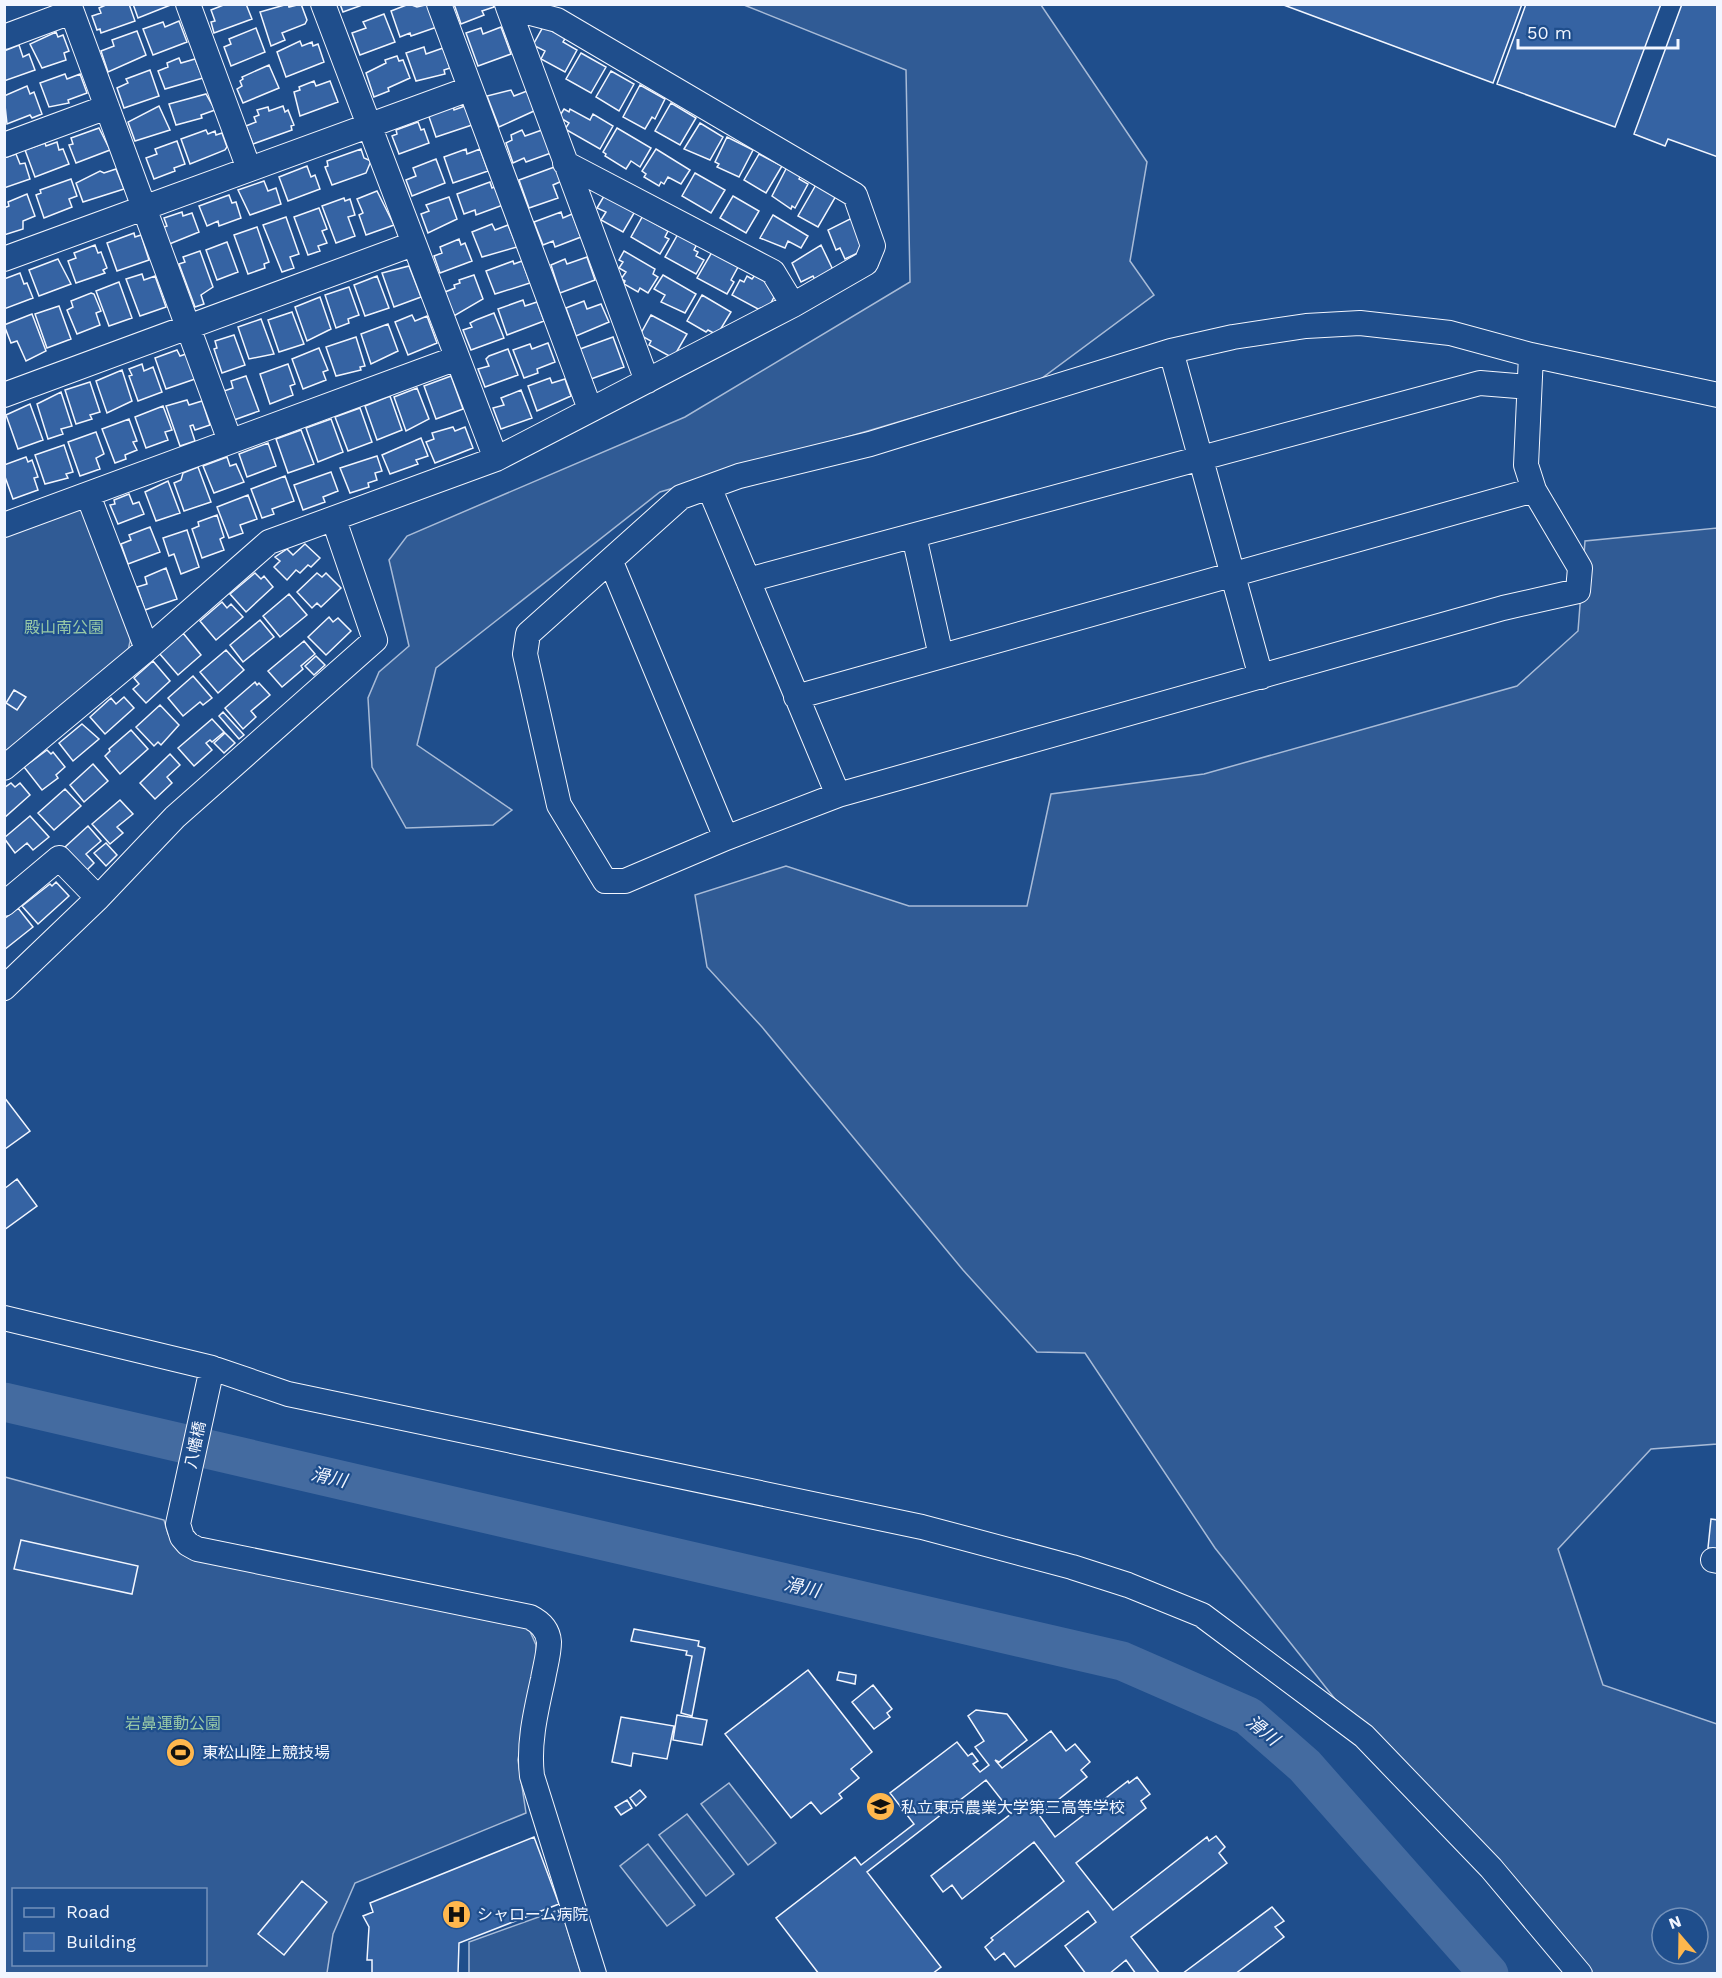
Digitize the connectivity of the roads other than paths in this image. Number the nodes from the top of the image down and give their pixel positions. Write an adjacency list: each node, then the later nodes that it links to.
1 (188, 4): 12 (street)
2 (323, 4): 9 (street)
3 (439, 4): 7 (street)
4 (507, 6): 11 (street); 16 (street)
5 (70, 8): 6 (street); 8 (street)
6 (4, 37)
7 (469, 89): 9 (street); 25 (street)
8 (106, 107): 10 (street); 13 (street)
9 (369, 126): 12 (street); 14 (street)
10 (4, 145)
11 (565, 164): 16 (street); 21 (street)
12 (249, 169): 13 (street)
13 (144, 207): 15 (street); 17 (street)
14 (413, 244): 17 (street); 20 (street)
15 (4, 259)
16 (793, 305): 21 (street)
17 (188, 327): 23 (street); 26 (street)
18 (1171, 351): 19 (street); 27 (street); 29 (street)
19 (1531, 355): 22 (street); 24 (street)
20 (457, 358): 26 (street); 28 (street)
21 (647, 381): 25 (street)
22 (1529, 387): 27 (street); 30 (street)
23 (4, 395)
24 (1714, 399)
25 (590, 409): 28 (street)
26 (230, 441): 31 (street)
27 (1200, 457): 34 (street); 36 (street)
28 (496, 459): 32 (street)
29 (709, 487): 35 (street); 37 (street)
30 (1534, 490): 36 (street); 40 (street)
31 (88, 495): 33 (street); 38 (street)
32 (334, 520): 38 (street); 45 (street)
33 (4, 525)
34 (914, 536): 37 (street); 39 (street)
35 (611, 562): 44 (street); 44 (street)
36 (1233, 573): 39 (street); 40 (street)
37 (748, 580): 41 (street)
38 (147, 649): 42 (street)
39 (941, 656): 41 (street)
40 (1261, 677): 43 (street)
41 (796, 697): 43 (street)
42 (4, 768)
43 (838, 795): 44 (street)
44 (726, 838)
45 (98, 898): 46 (street); 47 (street)
46 (4, 904)
47 (4, 988)
48 (4, 1318): 49 (street)
49 (210, 1378): 50 (street, 八幡橋); 51 (street)
50 (594, 1974)
51 (1580, 1974)

